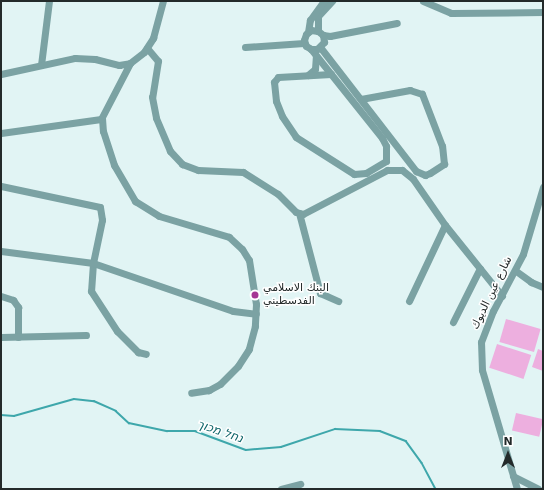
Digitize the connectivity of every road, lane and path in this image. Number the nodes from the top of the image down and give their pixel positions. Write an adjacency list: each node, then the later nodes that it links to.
1 (49, 1): 17 (street)
2 (163, 1): 13 (street)
3 (324, 1): 8 (street)
4 (332, 1): 9 (street)
5 (423, 1): 6 (street)
6 (543, 12)
7 (397, 23): 9 (street)
8 (308, 32): 9 (street); 10 (street)
9 (320, 33): 12 (street)
10 (304, 43): 11 (street); 14 (street)
11 (246, 47)
12 (320, 47): 14 (street); 21 (street)
13 (147, 48): 16 (street); 26 (street)
14 (311, 49): 15 (street)
15 (316, 56): 19 (street); 20 (street)
16 (130, 63): 17 (street); 22 (street)
17 (41, 65): 18 (street)
18 (1, 74)
19 (331, 74): 20 (street); 20 (street)
20 (308, 75)
21 (361, 99): 21 (street)
22 (102, 118): 23 (street); 37 (street)
23 (1, 133)
24 (1, 186): 29 (street)
25 (543, 187): 31 (street, شارع عين الديوك)
26 (299, 213): 27 (street); 35 (street)
27 (445, 225): 30 (street); 36 (street)
28 (1, 251): 29 (street)
29 (93, 263): 37 (street); 42 (street)
30 (480, 268): 34 (street); 38 (street)
31 (516, 272): 32 (street); 34 (street, شارع عين الديوك)
32 (543, 286)
33 (1, 296): 40 (street)
34 (502, 296): 44 (street, شارع عين الديوك)
35 (338, 301)
36 (409, 301)
37 (256, 314): 43 (street)
38 (454, 322)
39 (86, 336): 40 (street)
40 (18, 337): 41 (street)
41 (1, 338)
42 (146, 354)
43 (190, 393)
44 (513, 476): 45 (street); 48 (street, شارع عين الديوك)
45 (528, 483): 49 (street); 50 (street)
46 (300, 484): 47 (street)
47 (281, 489)
48 (517, 489)
49 (521, 489)
50 (538, 489)

